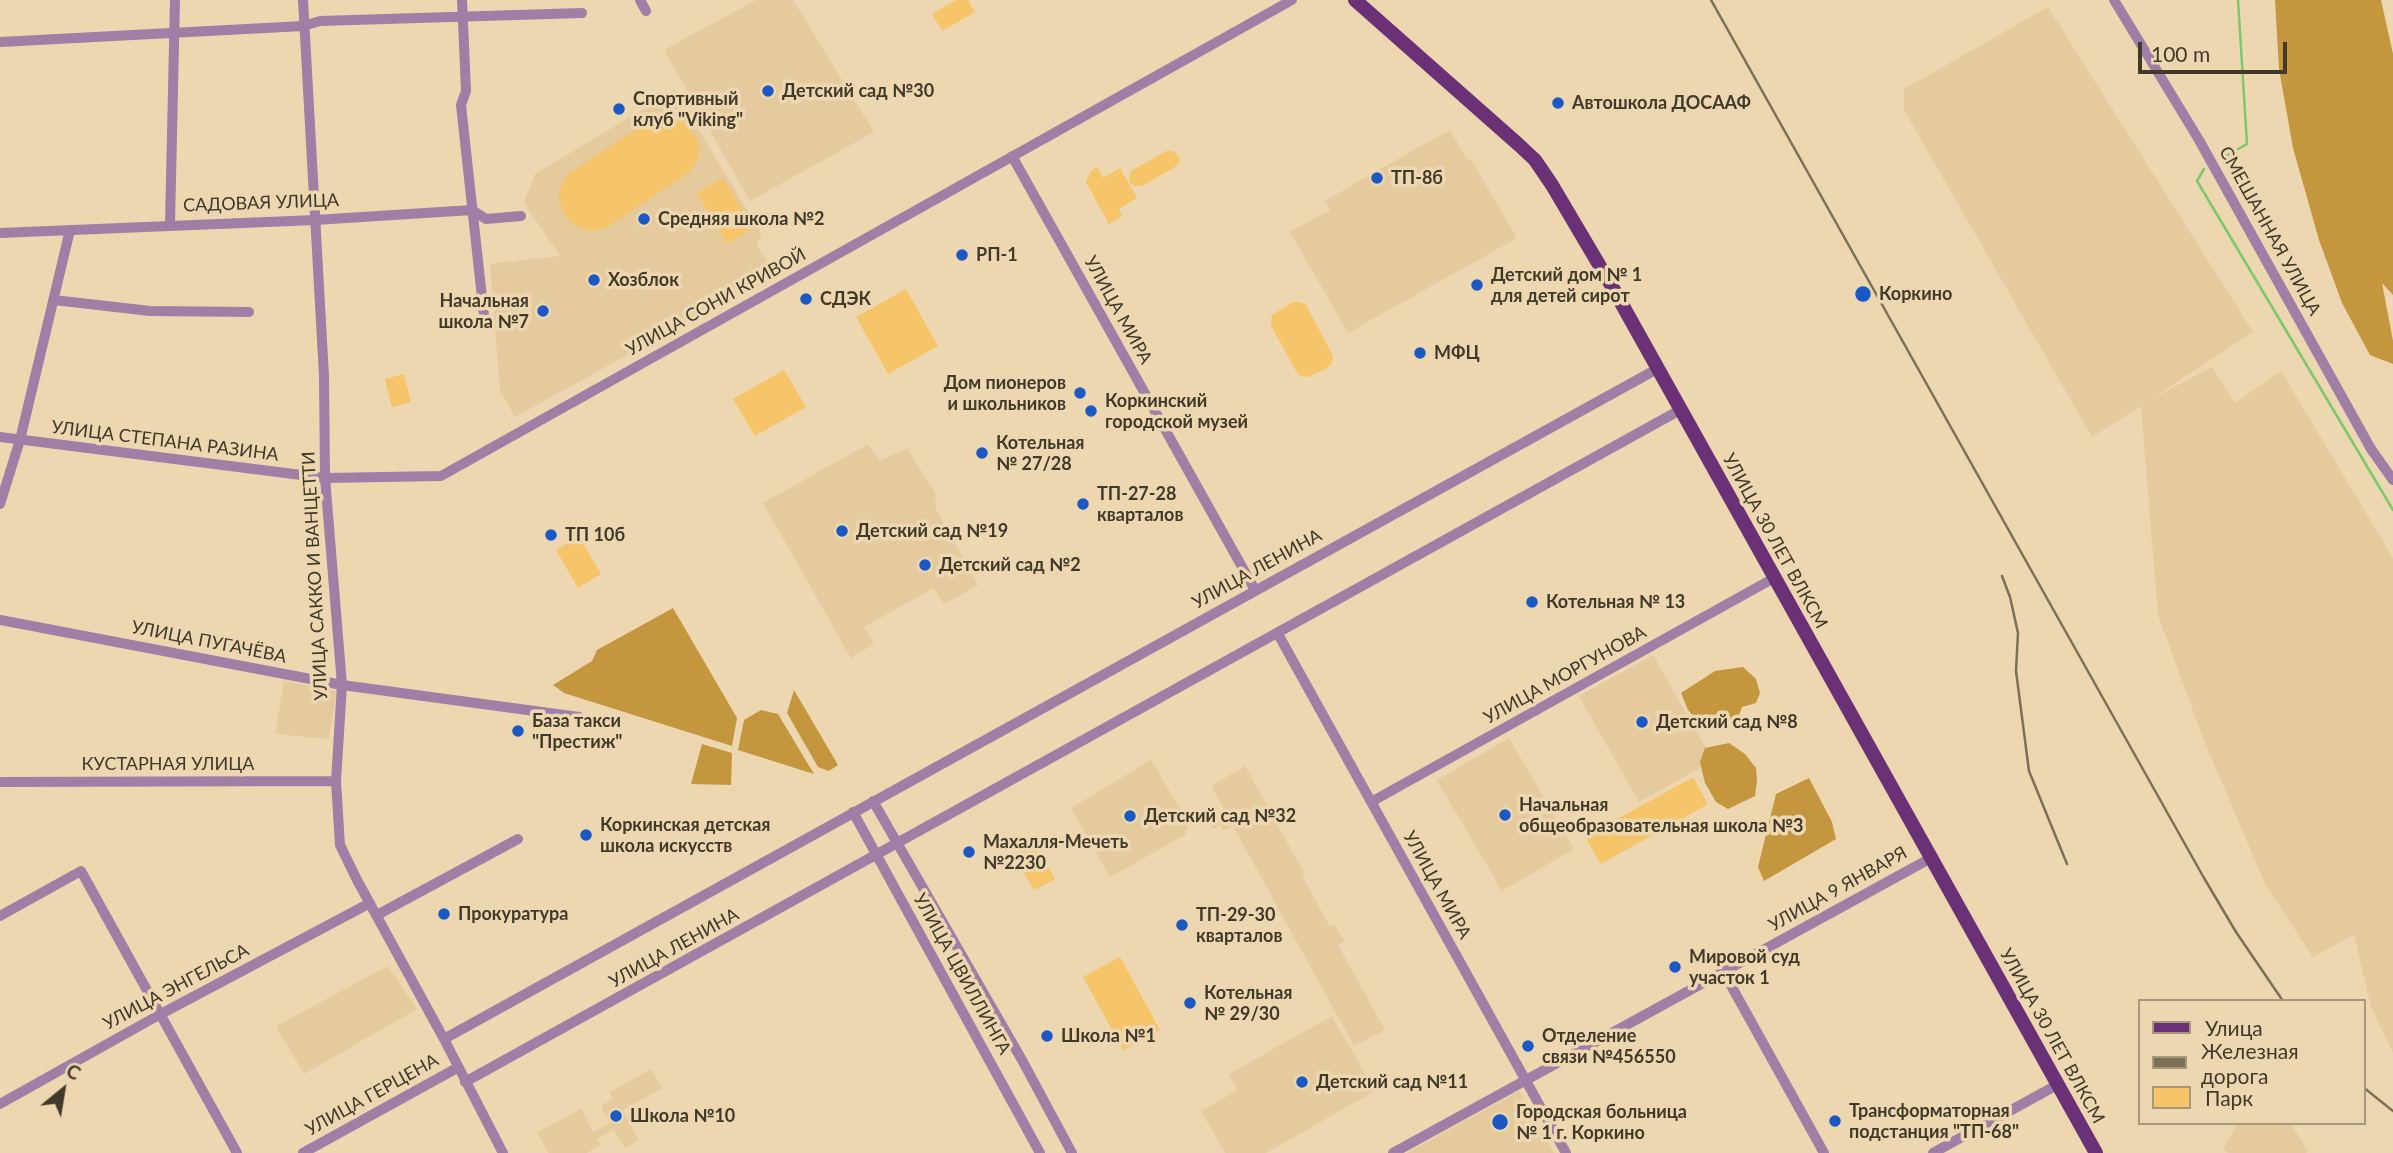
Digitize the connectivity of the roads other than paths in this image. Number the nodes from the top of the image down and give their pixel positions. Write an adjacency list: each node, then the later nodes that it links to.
1 (175, 0): 12 (street)
2 (303, 0): 11 (street, УЛИЦА САККО И ВАНЦЕТТИ)
3 (462, 0): 10 (street)
4 (640, 0): 8 (street)
5 (1292, 0): 14 (street, УЛИЦА СОНИ КРИВОЙ)
6 (1355, 0): 24 (main road, УЛИЦА 30 ЛЕТ ВЛКСМ)
7 (2114, 0): 29 (street, СМЕШАННАЯ УЛИЦА)
8 (646, 11)
9 (582, 13): 10 (street)
10 (462, 15): 11 (street); 15 (street)
11 (303, 26): 12 (street); 17 (street, УЛИЦА САККО И ВАНЦЕТТИ)
12 (175, 33): 13 (street); 18 (street)
13 (0, 42)
14 (1012, 156): 28 (street, УЛИЦА СОНИ КРИВОЙ); 32 (street, УЛИЦА МИРА)
15 (472, 209): 16 (street, САДОВАЯ УЛИЦА); 17 (street, САДОВАЯ УЛИЦА); 23 (street)
16 (521, 216)
17 (315, 219): 18 (street, САДОВАЯ УЛИЦА); 28 (street, УЛИЦА САККО И ВАНЦЕТТИ)
18 (170, 224): 19 (street, САДОВАЯ УЛИЦА)
19 (69, 230): 20 (street, САДОВАЯ УЛИЦА); 21 (street)
20 (0, 233)
21 (54, 300): 22 (street); 27 (street)
22 (249, 313)
23 (485, 316)
24 (1657, 369): 25 (main road, УЛИЦА 30 ЛЕТ ВЛКСМ); 32 (street, УЛИЦА ЛЕНИНА)
25 (1680, 410): 31 (main road, УЛИЦА 30 ЛЕТ ВЛКСМ); 34 (street, УЛИЦА ЛЕНИНА)
26 (0, 437): 27 (street, УЛИЦА СТЕПАНА РАЗИНА)
27 (20, 440): 28 (street, УЛИЦА СТЕПАНА РАЗИНА); 30 (street)
28 (325, 478): 35 (street, УЛИЦА САККО И ВАНЦЕТТИ)
29 (2393, 480)
30 (0, 504)
31 (1774, 578): 40 (street, УЛИЦА МОРГУНОВА); 45 (main road, УЛИЦА 30 ЛЕТ ВЛКСМ)
32 (1255, 590): 39 (street, УЛИЦА ЛЕНИНА)
33 (0, 621): 35 (street, УЛИЦА ПУГАЧЁВА)
34 (1278, 634): 40 (street, УЛИЦА МИРА); 43 (street, УЛИЦА ЛЕНИНА)
35 (342, 685): 36 (street, УЛИЦА ПУГАЧЁВА); 37 (street, УЛИЦА САККО И ВАНЦЕТТИ)
36 (579, 717)
37 (336, 781): 38 (street, КУСТАРНАЯ УЛИЦА); 46 (street, УЛИЦА САККО И ВАНЦЕТТИ)
38 (0, 782)
39 (873, 801): 41 (street, УЛИЦА ЛЕНИНА); 43 (street)
40 (1371, 802): 53 (street, УЛИЦА МИРА)
41 (853, 812): 44 (street, УЛИЦА ЦВИЛЛИНГА); 51 (street, УЛИЦА ЛЕНИНА)
42 (518, 839): 47 (street)
43 (899, 844): 44 (street, УЛИЦА ЛЕНИНА); 61 (street, УЛИЦА ЦВИЛЛИНГА)
44 (878, 856): 54 (street, УЛИЦА ЛЕНИНА); 60 (street, УЛИЦА ЦВИЛЛИНГА)
45 (1931, 858): 49 (street, УЛИЦА 9 ЯНВАРЯ); 55 (main road, УЛИЦА 30 ЛЕТ ВЛКСМ)
46 (370, 903): 47 (street, УЛИЦА САККО И ВАНЦЕТТИ); 50 (street, УЛИЦА ЭНГЕЛЬСА)
47 (377, 915): 51 (street, УЛИЦА САККО И ВАНЦЕТТИ)
48 (0, 916): 50 (street)
49 (1723, 971): 53 (street, УЛИЦА 9 ЯНВАРЯ); 64 (street)
50 (159, 1015): 56 (street, УЛИЦА ЭНГЕЛЬСА); 57 (street)
51 (444, 1039): 52 (street, УЛИЦА САККО И ВАНЦЕТТИ)
52 (457, 1068): 54 (street, УЛИЦА САККО И ВАНЦЕТТИ); 58 (street, УЛИЦА ГЕРЦЕНА)
53 (1525, 1080): 62 (street, УЛИЦА 9 ЯНВАРЯ); 63 (street, УЛИЦА МИРА)
54 (466, 1082): 59 (street, УЛИЦА САККО И ВАНЦЕТТИ)
55 (2057, 1084): 65 (street); 66 (main road, УЛИЦА 30 ЛЕТ ВЛКСМ)
56 (0, 1104)
57 (237, 1153)
58 (303, 1153)
59 (503, 1153)
60 (1040, 1153)
61 (1072, 1153)
62 (1393, 1153)
63 (1566, 1153)
64 (1825, 1153)
65 (1933, 1153)
66 (2096, 1153)

